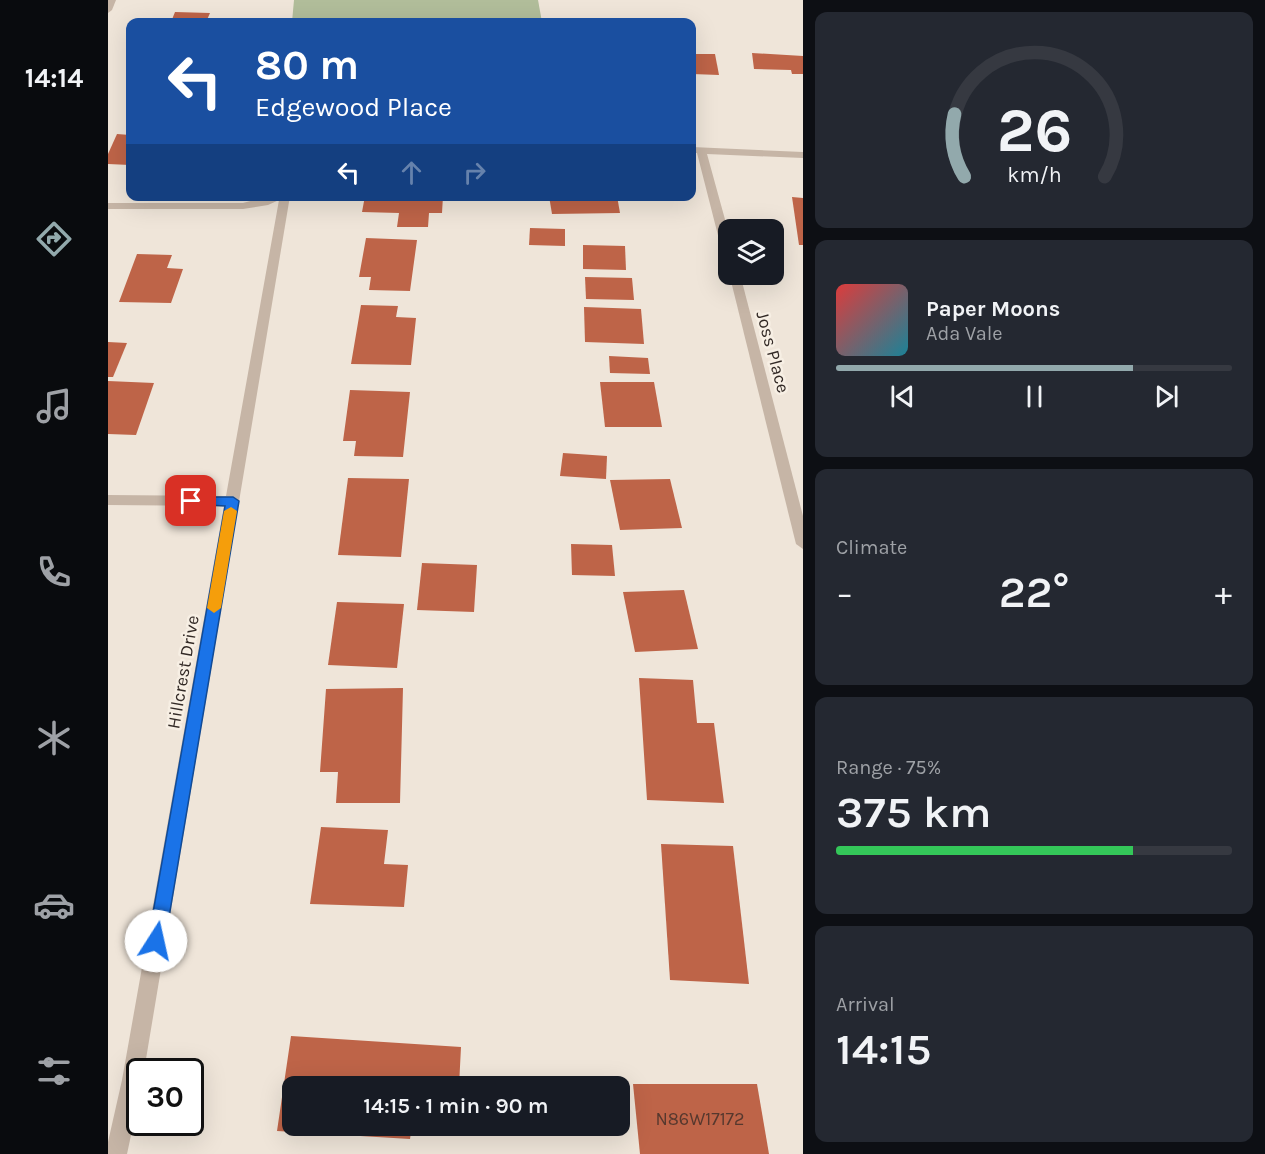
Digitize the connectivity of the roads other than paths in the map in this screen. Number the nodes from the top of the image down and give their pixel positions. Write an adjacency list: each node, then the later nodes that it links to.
1 (112, 0): 2 (street)
2 (108, 10)
3 (696, 150): 4 (street); 8 (street)
4 (803, 155)
5 (268, 201): 7 (street)
6 (284, 201): 11 (street, Hillcrest Drive)
7 (108, 206)
8 (718, 220)
9 (737, 285): 12 (street, Joss Place)
10 (108, 500): 11 (street)
11 (233, 501): 13 (street, Hillcrest Drive)
12 (803, 544)
13 (116, 1154)

